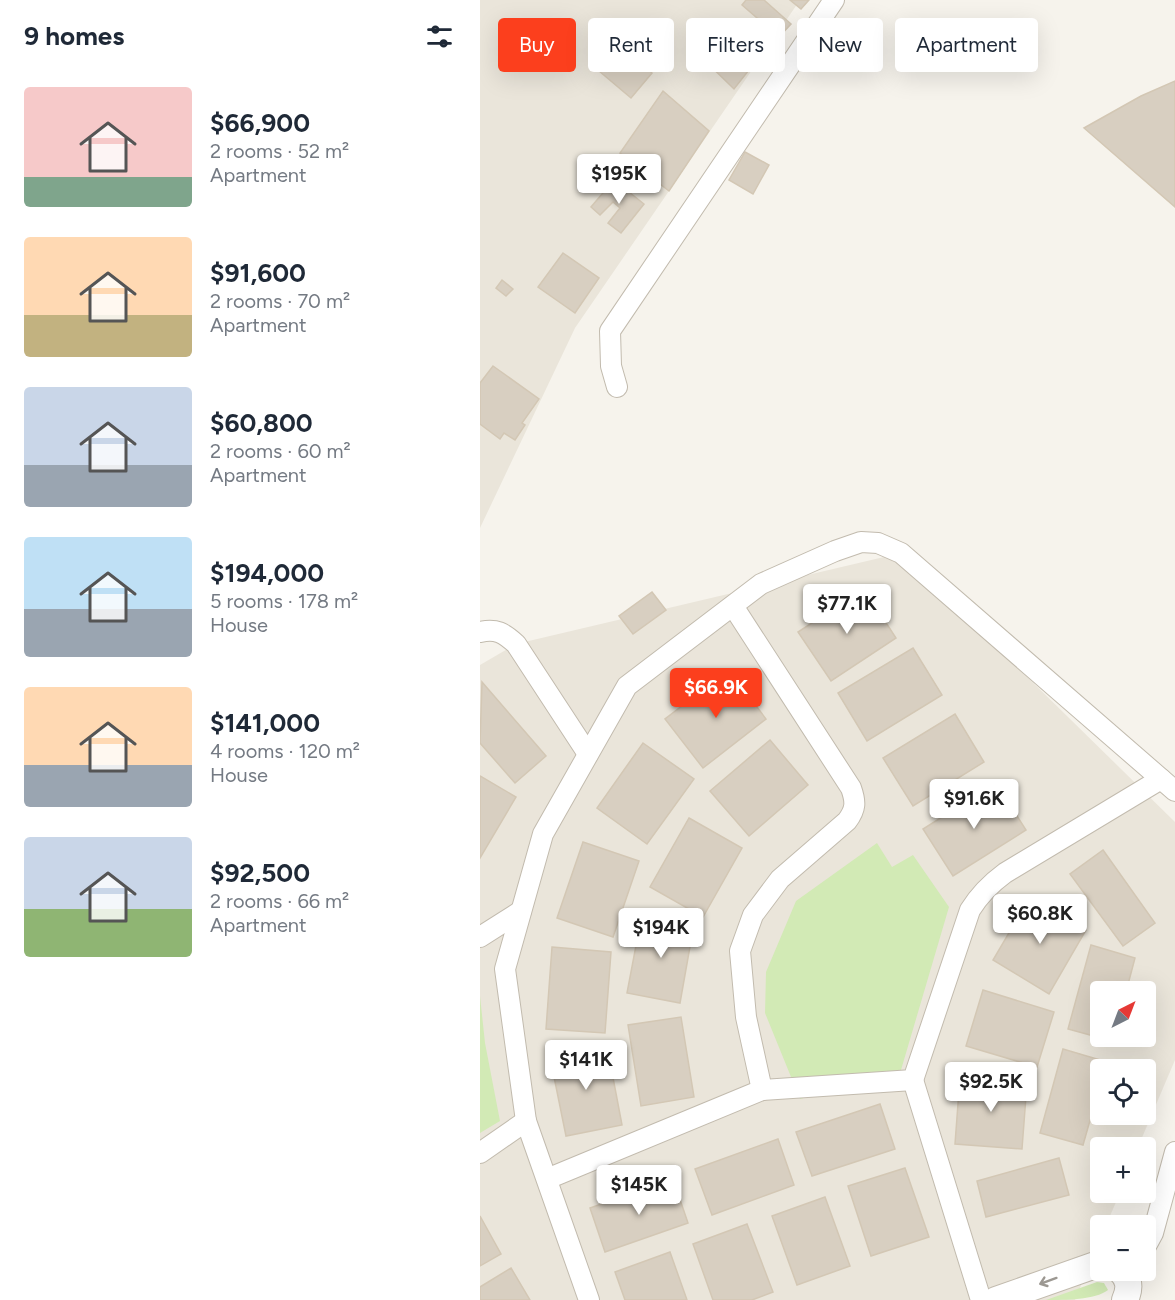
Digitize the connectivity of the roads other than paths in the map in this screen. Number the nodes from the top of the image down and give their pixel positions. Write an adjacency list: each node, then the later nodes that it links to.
1 (834, 0): 2 (street)
2 (617, 387)
3 (733, 606): 5 (street); 6 (street); 10 (street)
4 (480, 632): 5 (street)
5 (588, 754): 7 (street)
6 (1168, 785): 9 (street)
7 (521, 911): 8 (street); 11 (street)
8 (480, 937)
9 (913, 1080): 10 (street); 18 (street)
10 (762, 1089): 14 (street)
11 (526, 1121): 13 (street); 14 (street)
12 (1175, 1152): 15 (street)
13 (480, 1154)
14 (547, 1179): 17 (street)
15 (1156, 1222)
16 (1090, 1267): 19 (street, one-way to 19)
17 (589, 1300)
18 (981, 1300)
19 (996, 1300)

